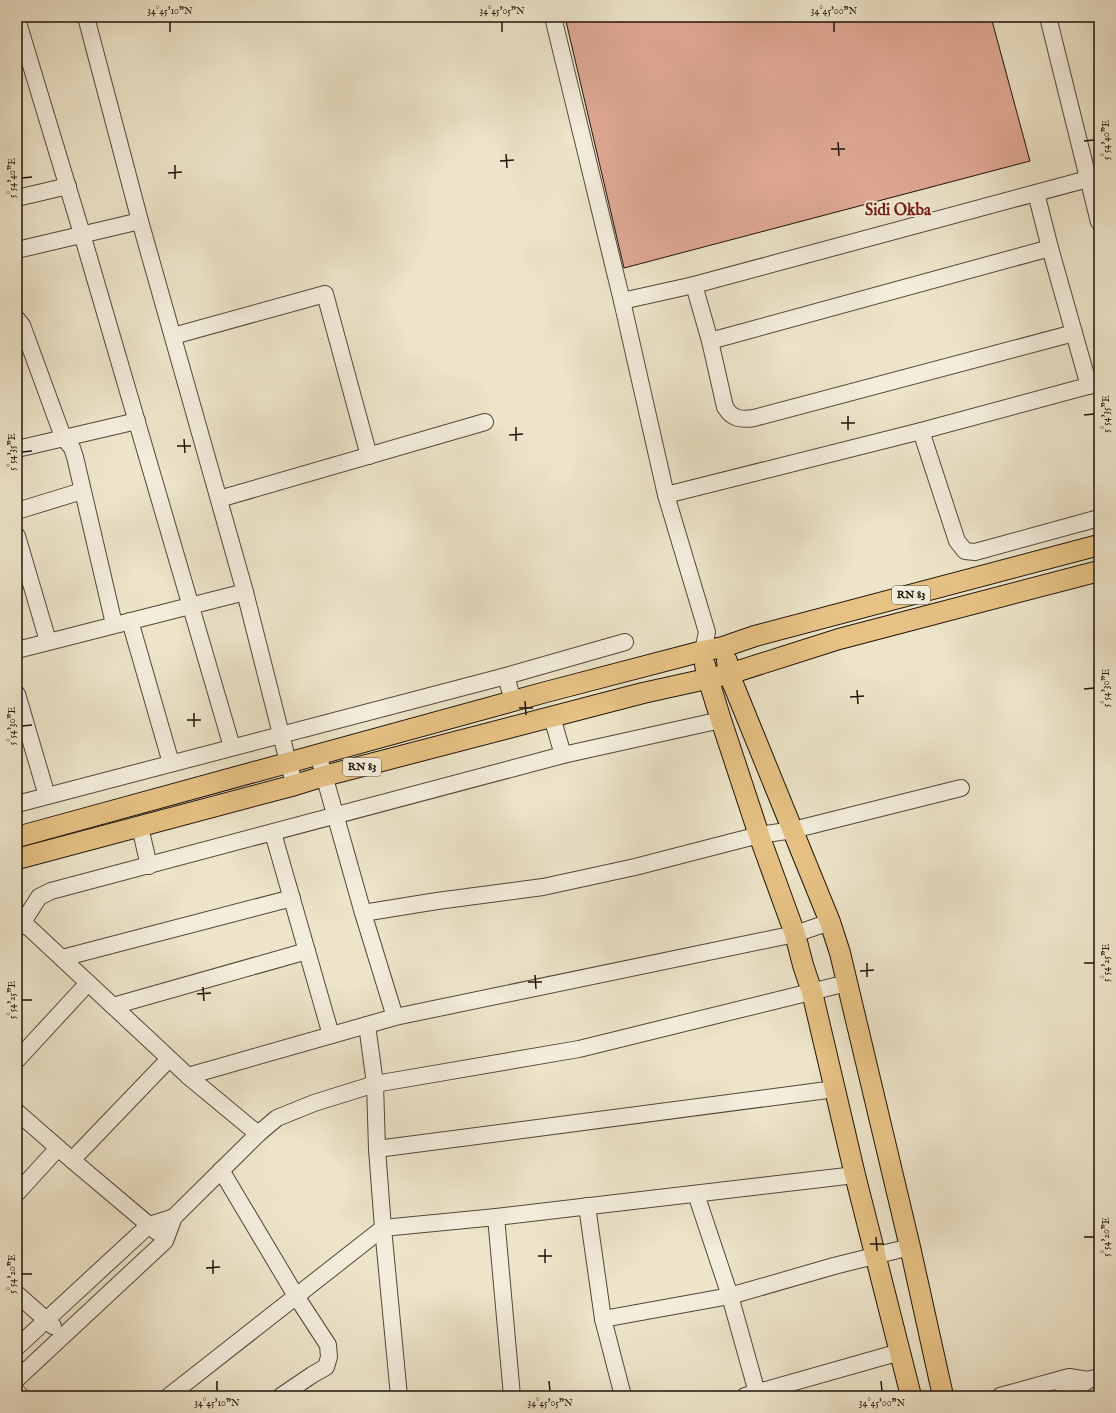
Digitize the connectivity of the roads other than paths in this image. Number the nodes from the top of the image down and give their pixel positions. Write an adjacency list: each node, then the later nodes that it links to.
1 (86, 17): 10 (street)
2 (553, 17): 16 (street)
3 (1048, 17): 6 (street)
4 (17, 19): 5 (street)
5 (23, 61): 7 (street)
6 (1093, 177): 8 (street); 11 (street)
7 (68, 186): 9 (street); 12 (street)
8 (1036, 193): 13 (street); 15 (street)
9 (17, 198)
10 (140, 221): 12 (street); 19 (street)
11 (1099, 222)
12 (82, 234): 14 (street); 22 (street)
13 (1050, 248): 18 (street); 20 (street)
14 (17, 250)
15 (694, 285): 16 (street); 20 (street)
16 (622, 301): 29 (street)
17 (17, 319): 25 (street)
18 (1074, 333): 20 (street); 21 (street)
19 (173, 336): 27 (street); 30 (street)
20 (710, 341)
21 (1094, 384): 24 (street)
22 (137, 421): 25 (street); 37 (street)
23 (485, 422): 27 (street)
24 (921, 431): 29 (street); 32 (street)
25 (63, 437): 26 (street); 28 (street)
26 (17, 449)
27 (369, 456): 30 (street)
28 (82, 491): 31 (street); 39 (street)
29 (666, 495): 43 (street)
30 (219, 499): 36 (street)
31 (17, 511)
32 (1099, 518)
33 (17, 536): 41 (street)
34 (1099, 545): 38 (main road, RN 83)
35 (1099, 571): 40 (main road, RN 83)
36 (245, 592): 37 (street); 53 (street)
37 (191, 605): 39 (street); 54 (street)
38 (831, 616): 40 (main road); 44 (main road, RN 83)
39 (122, 622): 41 (street); 58 (street)
40 (839, 639): 46 (main road, RN 83)
41 (48, 641): 45 (street)
42 (624, 642): 47 (street)
43 (705, 642): 44 (main road, RN 83); 48 (main road); 50 (main road, RN 83)
44 (724, 647): 46 (main road)
45 (17, 650)
46 (729, 674): 48 (main road, RN 83); 66 (main road)
47 (506, 676): 50 (street); 53 (street)
48 (708, 678): 51 (main road, RN 83); 52 (main road)
49 (17, 694): 62 (street)
50 (513, 701): 55 (main road, RN 83)
51 (552, 717): 56 (street); 59 (main road, RN 83)
52 (721, 720): 56 (street); 68 (main road)
53 (282, 734): 54 (street); 57 (street)
54 (232, 747): 58 (street)
55 (318, 754): 57 (main road, RN 83); 59 (street)
56 (563, 755): 64 (street)
57 (288, 762): 60 (street); 69 (main road, RN 83)
58 (171, 763): 62 (street)
59 (324, 776): 60 (main road, RN 83); 64 (street)
60 (295, 785): 65 (main road, RN 83)
61 (961, 788): 66 (street)
62 (47, 796): 63 (street)
63 (17, 804)
64 (336, 816): 67 (street); 73 (street)
65 (140, 827): 70 (main road, RN 83); 71 (street)
66 (793, 830): 68 (street); 75 (main road)
67 (272, 833): 71 (street); 72 (street)
68 (759, 835): 73 (street); 76 (main road)
69 (17, 836)
70 (17, 859)
71 (149, 866): 74 (street)
72 (292, 898): 77 (street); 78 (street)
73 (363, 913): 83 (street)
74 (19, 922): 78 (street)
75 (830, 922): 76 (street); 80 (main road)
76 (795, 934): 81 (main road); 83 (street)
77 (307, 951): 82 (street); 85 (street)
78 (62, 958): 79 (street)
79 (88, 983): 82 (street); 87 (street)
80 (847, 983): 81 (street); 106 (main road)
81 (812, 992): 89 (street); 90 (main road)
82 (113, 1006): 86 (street)
83 (395, 1017): 84 (street)
84 (367, 1025): 85 (street); 89 (street)
85 (332, 1035): 88 (street)
86 (170, 1059): 88 (street); 95 (street)
87 (17, 1060)
88 (188, 1076): 92 (street)
89 (375, 1084): 92 (street); 94 (street)
90 (835, 1089): 94 (street); 97 (main road)
91 (17, 1112): 93 (street)
92 (258, 1134): 96 (street)
93 (58, 1148): 95 (street); 98 (street)
94 (377, 1150): 104 (street)
95 (72, 1160): 103 (street)
96 (221, 1170): 102 (street); 109 (street)
97 (855, 1175): 99 (street); 107 (main road)
98 (17, 1193)
99 (696, 1194): 100 (street); 110 (street)
100 (587, 1206): 101 (street); 111 (street)
101 (496, 1216): 104 (street); 126 (street)
102 (174, 1217): 103 (street); 105 (street)
103 (149, 1224): 105 (street); 112 (street)
104 (383, 1228): 109 (street); 125 (street)
105 (165, 1241): 113 (street)
106 (910, 1247): 107 (street); 129 (main road)
107 (876, 1255): 110 (street); 115 (main road)
108 (17, 1294): 112 (street)
109 (296, 1296): 118 (street); 123 (street)
110 (730, 1296): 111 (street); 121 (street)
111 (603, 1319): 127 (street)
112 (46, 1320): 113 (street); 114 (street)
113 (64, 1335): 117 (street)
114 (17, 1347)
115 (900, 1352): 121 (street); 128 (main road)
116 (1094, 1378): 119 (street)
117 (17, 1379)
118 (300, 1390): 124 (street)
119 (1069, 1390): 130 (street)
120 (17, 1392): 122 (street)
121 (753, 1395)
122 (21, 1396)
123 (168, 1396)
124 (282, 1396)
125 (399, 1396)
126 (512, 1396)
127 (622, 1396)
128 (911, 1396)
129 (943, 1396)
130 (1000, 1396)

